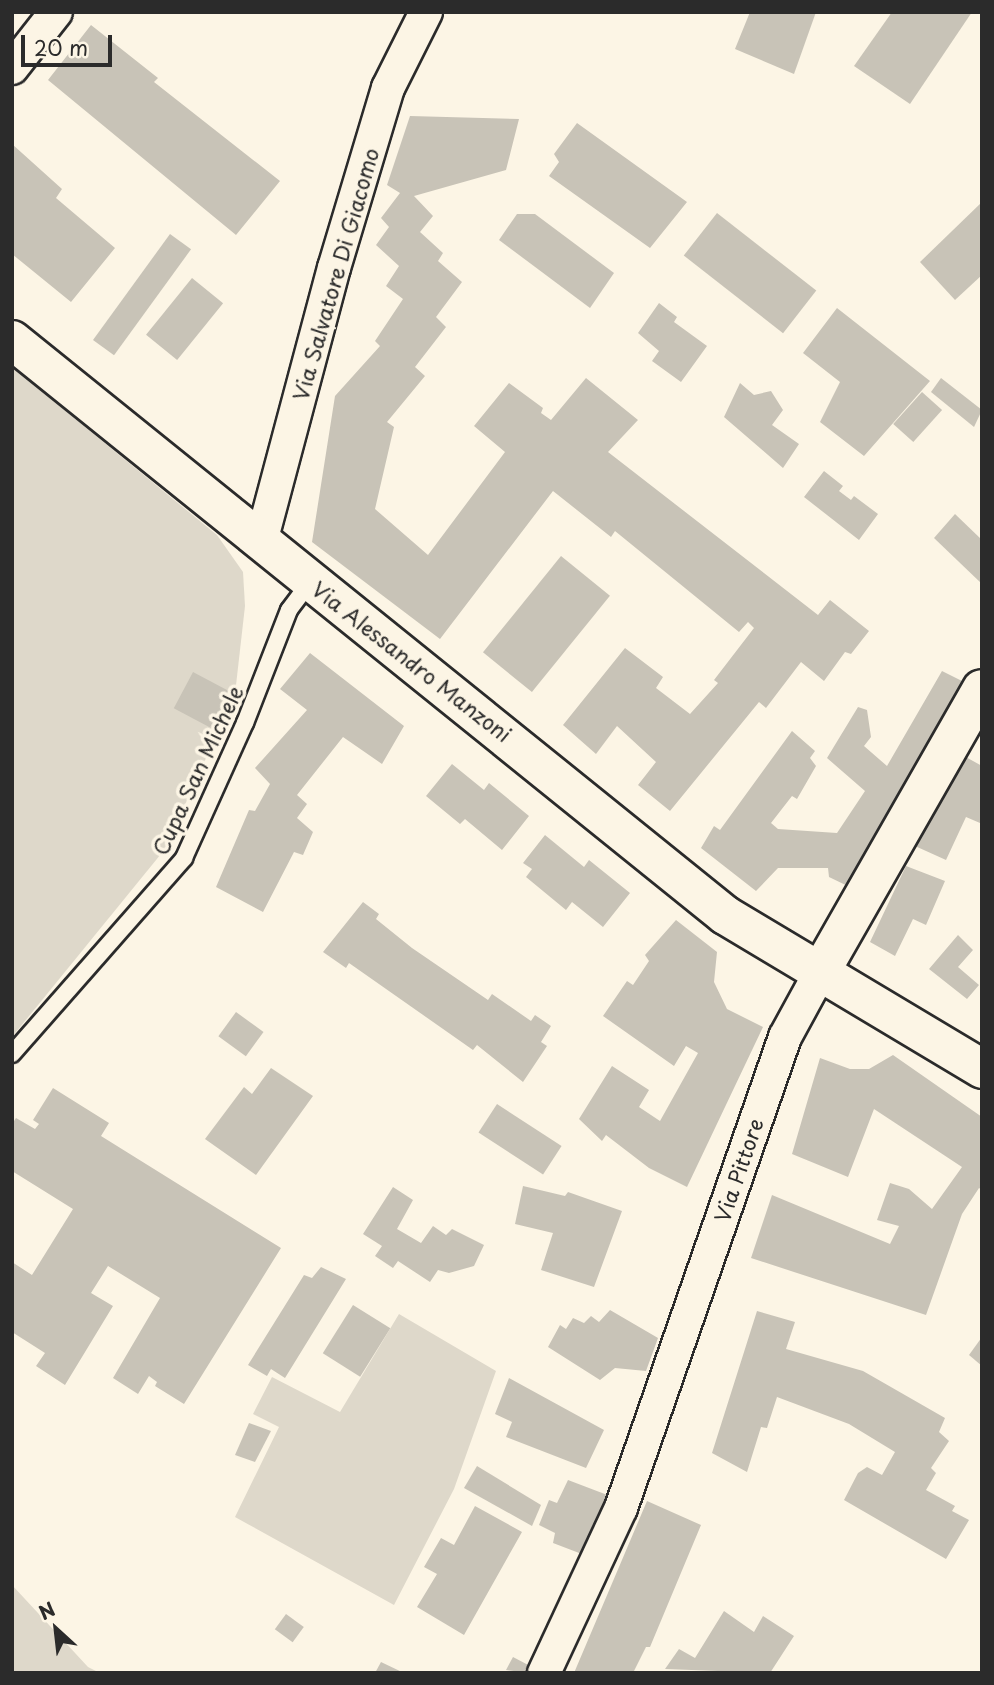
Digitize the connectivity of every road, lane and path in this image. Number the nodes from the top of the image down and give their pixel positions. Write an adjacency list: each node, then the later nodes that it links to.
1 (56, 12): 3 (street)
2 (426, 12): 5 (street, Via Salvatore Di Giacomo)
3 (12, 68)
4 (12, 340): 5 (street, Via Alessandro Manzoni)
5 (261, 542): 6 (street, Via Alessandro Manzoni)
6 (311, 581): 8 (street, Via Alessandro Manzoni); 9 (lane, Cupa San Michele)
7 (982, 690): 8 (street, Via Pittore)
8 (822, 969): 10 (street, Via Alessandro Manzoni); 11 (street, Via Pittore)
9 (12, 1054)
10 (982, 1069)
11 (544, 1673)

